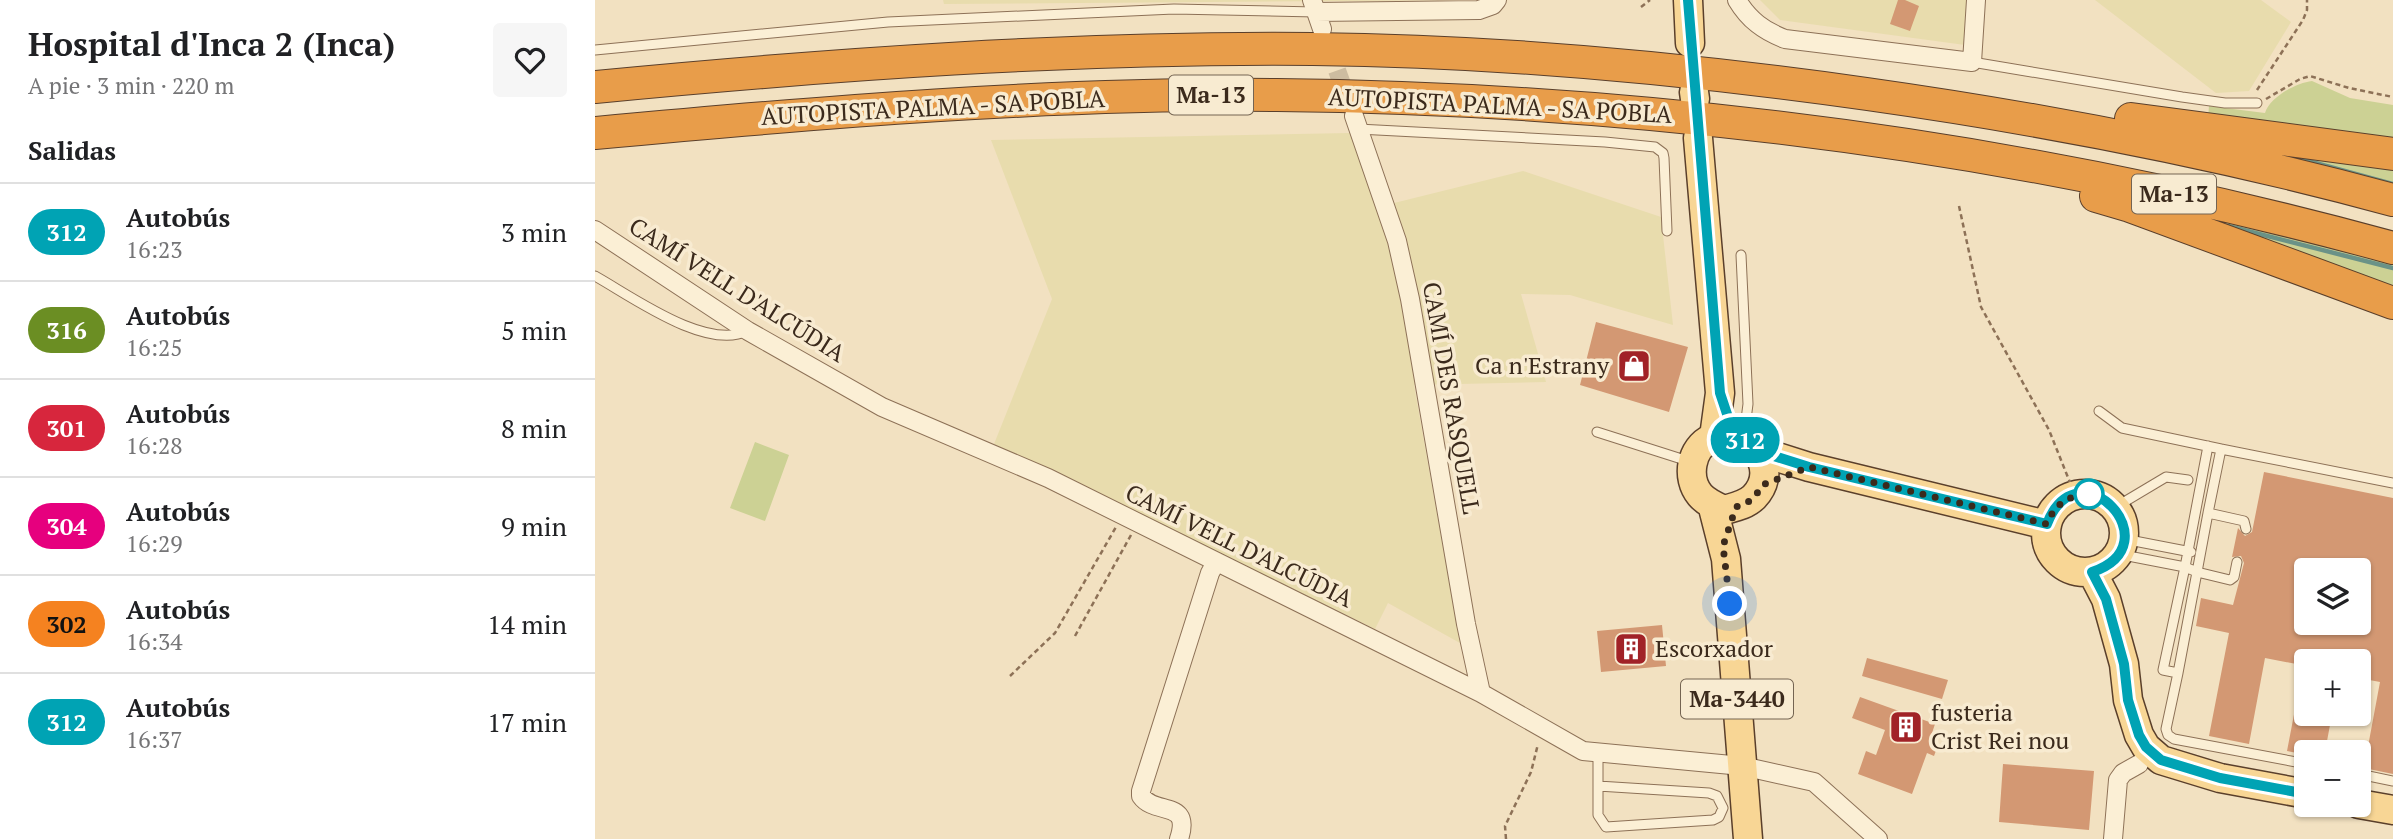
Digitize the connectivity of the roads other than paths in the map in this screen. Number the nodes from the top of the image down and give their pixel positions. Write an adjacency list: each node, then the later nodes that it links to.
1 (1497, 0): 5 (street)
2 (1688, 0): 6 (main road)
3 (1737, 0): 8 (street)
4 (1976, 0): 8 (street)
5 (1317, 13): 7 (lane)
6 (1690, 43)
7 (595, 50)
8 (1972, 62): 10 (lane)
9 (595, 87): 11 (highway, AUTOPISTA PALMA - SA POBLA / Ma-13)
10 (2257, 103)
11 (1999, 113): 16 (highway); 17 (highway, AUTOPISTA PALMA - SA POBLA / Ma-13)
12 (1356, 123): 19 (lane); 49 (street, CAMÍ DES RASQUELL)
13 (595, 133): 15 (highway, AUTOPISTA PALMA - SA POBLA / Ma-13)
14 (1698, 138): 27 (main road)
15 (1952, 152): 20 (highway, AUTOPISTA PALMA - SA POBLA / Ma-13); 23 (highway)
16 (2393, 154)
17 (2393, 200)
18 (595, 230): 24 (street, CAMÍ VELL D'ALCÚDIA)
19 (1667, 231)
20 (2393, 248)
21 (1741, 255): 27 (lane)
22 (595, 276): 24 (lane)
23 (2393, 303)
24 (748, 331): 43 (street, CAMÍ VELL D'ALCÚDIA)
25 (2099, 411): 28 (lane)
26 (1597, 432): 30 (lane)
27 (1737, 441): 30 (main road); 31 (main road); 34 (main road)
28 (2208, 446): 29 (lane); 41 (lane)
29 (2221, 449): 33 (lane); 37 (lane)
30 (1692, 462): 35 (main road)
31 (1809, 467): 34 (main road); 38 (main road)
32 (2188, 480): 36 (lane)
33 (2393, 483)
34 (1762, 485): 35 (main road)
35 (1724, 506): 54 (main road, Ma-3440)
36 (2114, 508): 38 (main road); 40 (main road)
37 (2208, 513): 39 (lane); 42 (lane)
38 (2047, 524): 46 (main road)
39 (2246, 529)
40 (2121, 547): 41 (lane); 45 (lane); 46 (main road)
41 (2188, 552): 42 (lane); 45 (lane)
42 (2200, 554): 47 (lane)
43 (1216, 562): 49 (street, CAMÍ VELL D'ALCÚDIA); 62 (street)
44 (2237, 562): 47 (lane)
45 (2185, 567): 47 (lane); 48 (lane)
46 (2092, 572): 50 (main road)
47 (2197, 572): 48 (lane)
48 (2178, 673): 52 (lane)
49 (1482, 693): 51 (street, CAMÍ VELL D'ALCÚDIA)
50 (2128, 700): 53 (main road); 56 (main road)
51 (1598, 753): 54 (street, CAMÍ VELL D'ALCÚDIA); 58 (lane)
52 (2294, 762)
53 (2139, 764): 56 (main road); 65 (street)
54 (1742, 766): 63 (main road, Ma-3440); 64 (street, CAMÍ VELL D'ALCÚDIA)
55 (2371, 776): 57 (lane)
56 (2220, 778): 59 (main road)
57 (2393, 781)
58 (1598, 786): 58 (lane)
59 (2294, 792)
60 (2371, 806): 61 (main road)
61 (2393, 810)
62 (1179, 839)
63 (1748, 839)
64 (1878, 839)
65 (2113, 839)

